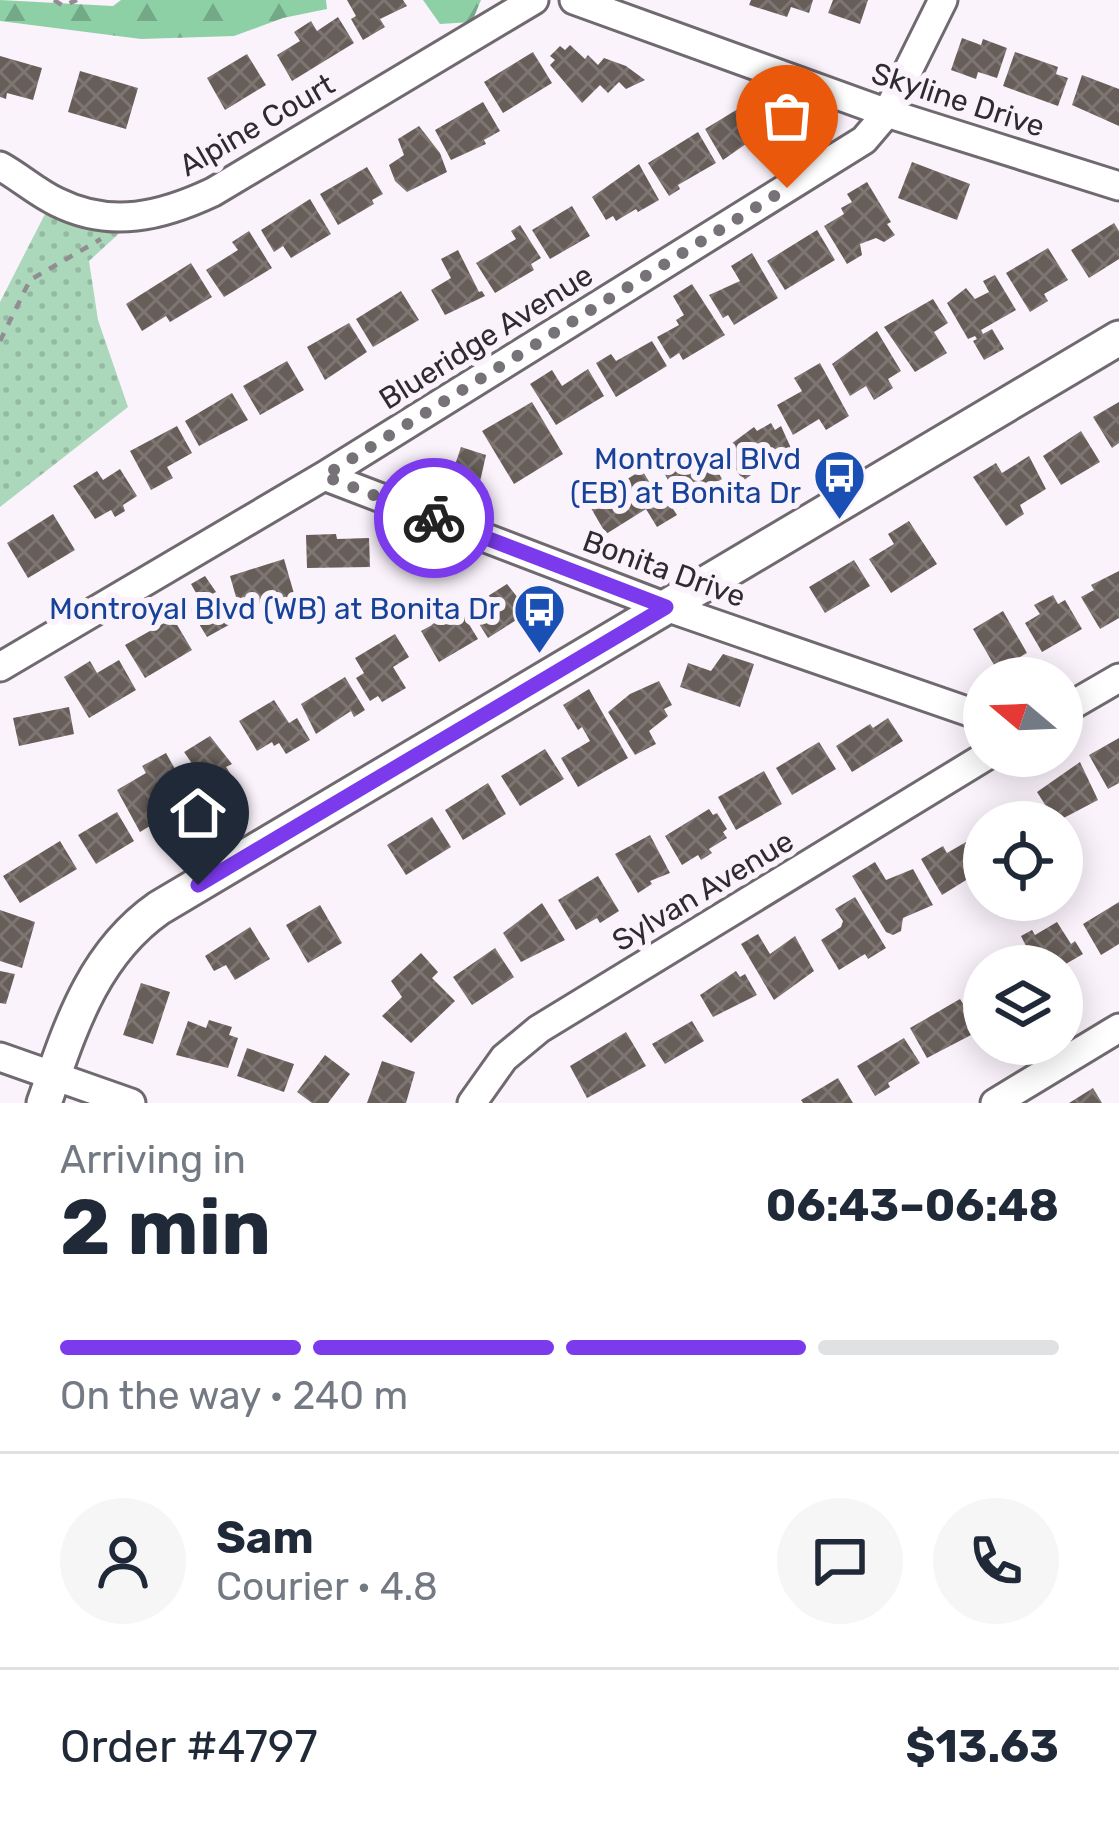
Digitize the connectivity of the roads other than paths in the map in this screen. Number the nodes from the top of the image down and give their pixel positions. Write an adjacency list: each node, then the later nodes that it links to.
1 (534, 0): 5 (street, Alpine Court)
2 (577, 0): 4 (street, Skyline Drive)
3 (943, 0): 4 (street, Blueridge Avenue)
4 (887, 113): 6 (street, Skyline Drive); 8 (street, Blueridge Avenue)
5 (0, 166)
6 (1119, 186)
7 (1119, 338): 9 (street)
8 (324, 476): 9 (street, Bonita Drive); 10 (street, Blueridge Avenue)
9 (666, 607): 13 (street, Bonita Drive); 17 (street)
10 (0, 667)
11 (1119, 678): 12 (street)
12 (1083, 699)
13 (963, 710)
14 (963, 770): 19 (street, Sylvan Avenue)
15 (1119, 1028): 20 (street)
16 (0, 1057): 17 (street)
17 (49, 1089): 18 (street)
18 (130, 1103)
19 (472, 1103)
20 (995, 1103)

